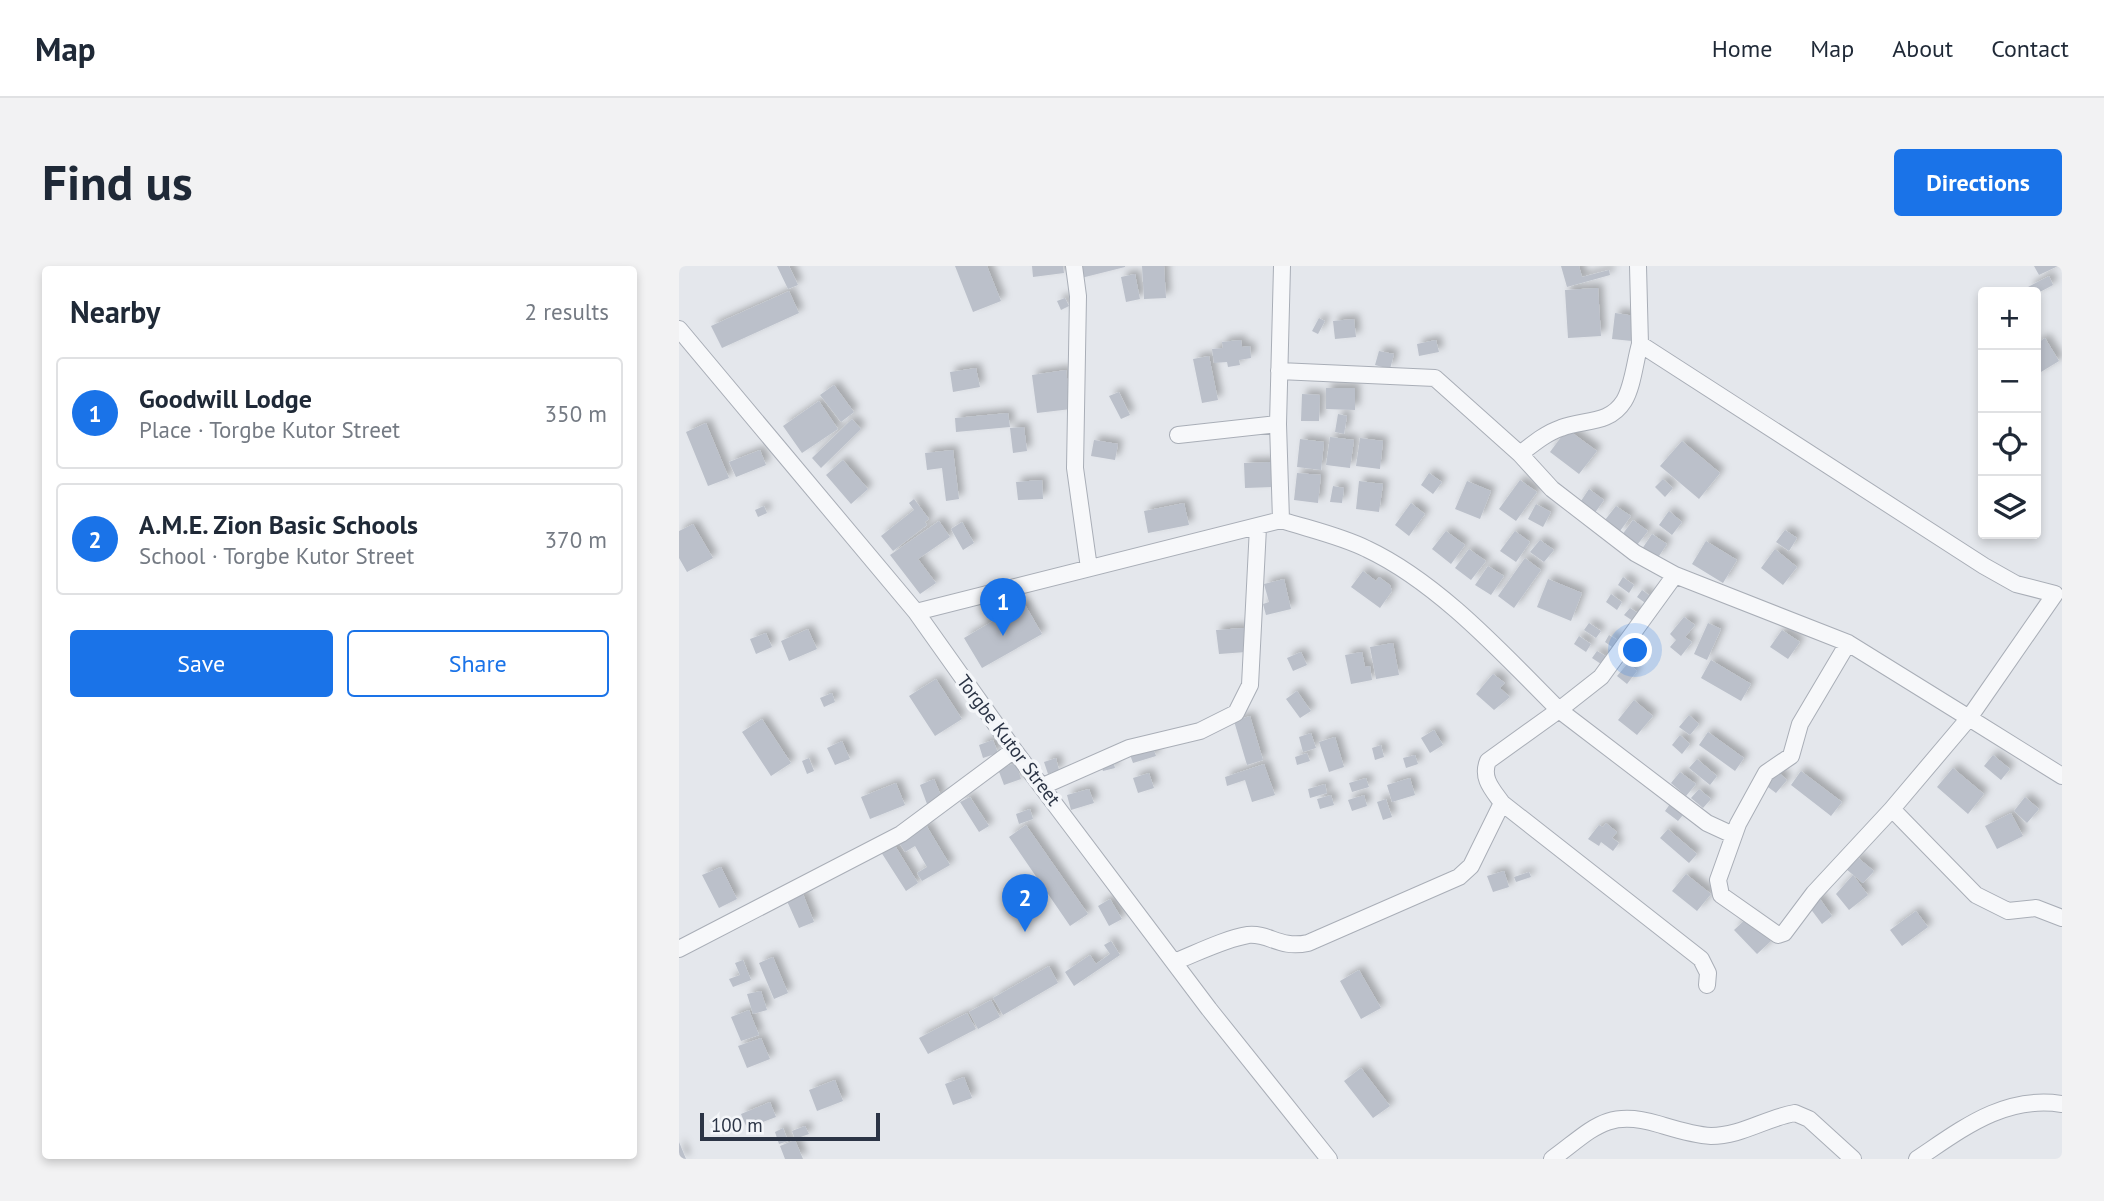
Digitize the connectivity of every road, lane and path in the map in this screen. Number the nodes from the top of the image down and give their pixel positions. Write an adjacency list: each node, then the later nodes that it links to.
1 (1074, 266): 12 (street)
2 (1282, 266): 6 (street)
3 (1638, 266): 5 (street)
4 (679, 329): 15 (street, Torgbe Kutor Street)
5 (1640, 344): 9 (street); 14 (street)
6 (1279, 370): 7 (street); 9 (street)
7 (1278, 424): 8 (street); 10 (street)
8 (1178, 435)
9 (1520, 454): 13 (street)
10 (1281, 520): 11 (street); 17 (street)
11 (1258, 527): 12 (street); 21 (street)
12 (1089, 568): 15 (street)
13 (1675, 575): 16 (street); 17 (street)
14 (2060, 591): 18 (street)
15 (916, 612): 19 (street, Torgbe Kutor Street)
16 (1848, 643): 18 (street); 24 (street)
17 (1559, 710): 22 (street); 24 (street)
18 (1969, 718): 20 (street); 23 (street)
19 (1014, 750): 21 (street, Torgbe Kutor Street); 26 (street)
20 (2062, 776)
21 (1043, 786): 27 (street, Torgbe Kutor Street)
22 (1502, 803): 27 (street); 28 (street)
23 (1892, 809): 24 (street); 25 (street)
24 (1733, 835)
25 (2062, 918)
26 (679, 949)
27 (1174, 962): 30 (street, Torgbe Kutor Street)
28 (1707, 985)
29 (2062, 1104): 33 (street)
30 (1329, 1159)
31 (1552, 1159): 32 (street)
32 (1853, 1159)
33 (1917, 1159)

